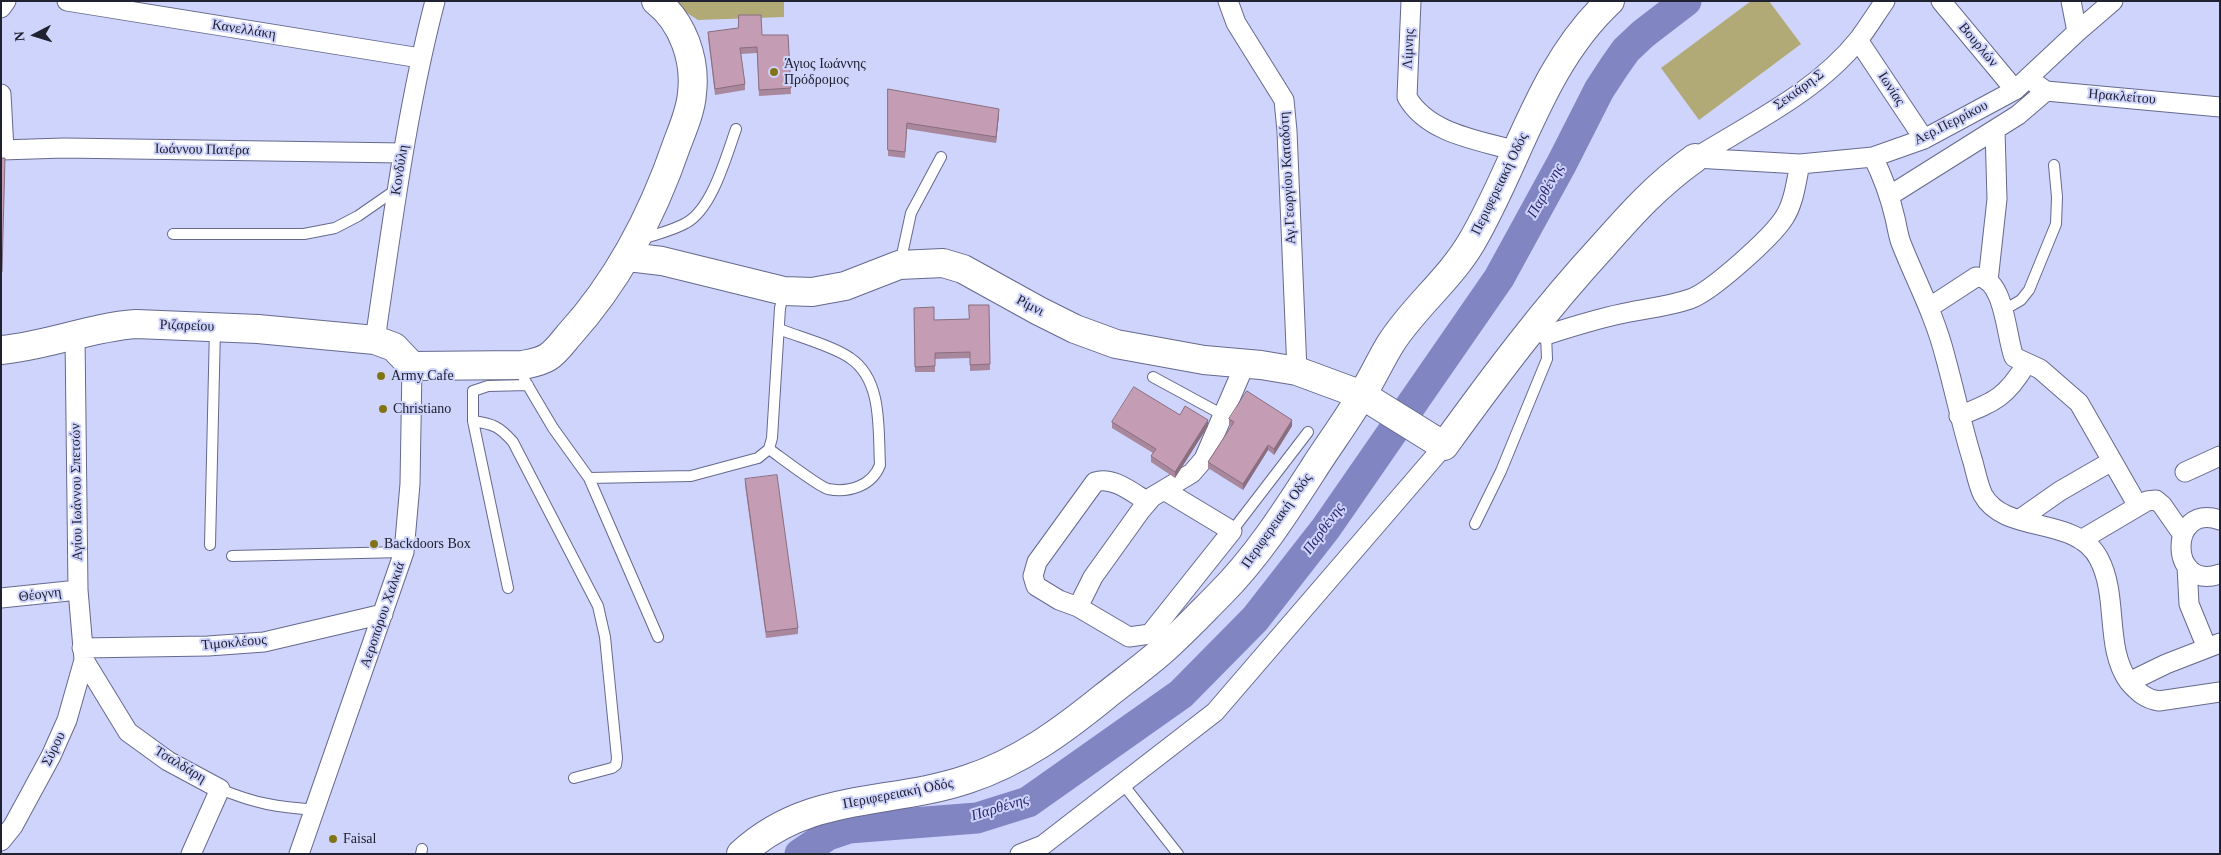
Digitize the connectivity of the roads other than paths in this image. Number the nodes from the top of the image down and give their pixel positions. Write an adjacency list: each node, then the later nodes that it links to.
1 (6, 1): 12 (street)
2 (67, 1): 15 (street, Κανελλάκη)
3 (435, 1): 15 (street, Κονδύλη)
4 (656, 1): 34 (street)
5 (1228, 1): 49 (street, Αγ.Γεωργίου Καταδότη)
6 (1411, 1): 24 (street, Λίμνης)
7 (1610, 1): 24 (street, Περιφερειακή Οδός)
8 (1885, 1): 14 (street, Σεκιάρη.Σ)
9 (1941, 1): 16 (street, Βουρλών)
10 (2071, 1): 13 (street)
11 (2113, 1): 13 (street, Αερ.Περρίκου)
12 (1, 8)
13 (2076, 32): 16 (street, Αερ.Περρίκου)
14 (1858, 40): 22 (street, Ιωνίας); 28 (street, Σεκιάρη.Σ)
15 (420, 58): 25 (street, Κονδύλη)
16 (2022, 84): 17 (street, Ηρακλείτου); 22 (street, Αερ.Περρίκου)
17 (2046, 90): 19 (street, Ηρακλείτου); 21 (street)
18 (1, 94): 23 (street)
19 (2220, 107)
20 (736, 129): 34 (lane)
21 (1995, 130): 32 (street); 36 (street)
22 (1924, 139): 27 (street, Αερ.Περρίκου)
23 (2, 150): 25 (street, Ιωάννου Πατέρα)
24 (1516, 150): 52 (street, Περιφερειακή Οδός)
25 (403, 153): 31 (street, Κονδύλη)
26 (941, 157): 35 (lane)
27 (1873, 157): 29 (street, Αερ.Περρίκου); 32 (street)
28 (1695, 158): 29 (street, Αερ.Περρίκου); 42 (street)
29 (1800, 164): 42 (street)
30 (2054, 165): 39 (lane)
31 (397, 189): 33 (lane); 44 (street, Κονδύλη)
32 (1889, 196): 38 (street)
33 (173, 234)
34 (632, 248): 37 (street, Ρίμνι); 50 (street)
35 (899, 265): 37 (street, Ρίμνι); 46 (street, Ρίμνι)
36 (1988, 282): 38 (street); 39 (street)
37 (784, 291): 41 (lane)
38 (1930, 307): 54 (street)
39 (2004, 310): 47 (street)
40 (215, 327): 43 (street, Ριζαρείου); 44 (street, Ριζαρείου); 72 (lane)
41 (779, 329): 58 (lane); 58 (lane)
42 (1540, 331): 57 (street); 68 (lane)
43 (75, 336): 45 (street, Ριζαρείου); 78 (street, Αγίου Ιωάννου Σπετσών)
44 (375, 340): 48 (street, Ριζαρείου)
45 (1, 350)
46 (1245, 364): 49 (street, Ρίμνι); 53 (street)
47 (2026, 364): 54 (street); 60 (street)
48 (412, 366): 50 (street); 73 (street, Αεροπόρου Χαλκιά)
49 (1297, 371): 52 (street, Ρίμνι)
50 (521, 375): 55 (lane); 62 (lane)
51 (1153, 377): 53 (lane)
52 (1373, 401): 57 (street, Ρίμνι); 94 (street, Περιφερειακή Οδός)
53 (1223, 415): 63 (street)
54 (1959, 416): 66 (street)
55 (473, 422): 77 (lane); 87 (lane)
56 (1308, 432): 69 (lane)
57 (1435, 440): 88 (street)
58 (769, 449): 62 (lane)
59 (2220, 456): 61 (street)
60 (2112, 461): 65 (street); 66 (street)
61 (2185, 472)
62 (589, 478): 82 (lane)
63 (1164, 490): 64 (street); 69 (street)
64 (1148, 502): 80 (street); 80 (street)
65 (2138, 506): 70 (street); 71 (street)
66 (2020, 519): 71 (street)
67 (2220, 520): 70 (street)
68 (1475, 524)
69 (1232, 531): 80 (street)
70 (2182, 535): 75 (street)
71 (2081, 540): 85 (street)
72 (210, 545)
73 (404, 552): 74 (lane); 81 (street, Αεροπόρου Χαλκιά)
74 (232, 556)
75 (2187, 566): 76 (street); 83 (street)
76 (2220, 574)
77 (508, 588)
78 (78, 590): 79 (street, Θέογνη); 84 (street, Αγίου Ιωάννου Σπετσών)
79 (1, 598)
80 (1078, 606)
81 (383, 614): 84 (street, Τιμοκλέους); 90 (street, Αεροπόρου Χαλκιά)
82 (658, 637)
83 (2214, 646): 85 (street)
84 (83, 654): 89 (street, Τσαλδάρη); 91 (street, Σύρου)
85 (2129, 682): 86 (street)
86 (2220, 692)
87 (574, 778)
88 (1122, 783): 95 (street); 96 (lane)
89 (220, 789): 90 (lane, Τσαλδάρη); 92 (street)
90 (316, 810): 93 (street, Αεροπόρου Χαλκιά)
91 (1, 841)
92 (190, 854)
93 (299, 854)
94 (741, 854)
95 (1020, 854)
96 (1178, 854)

